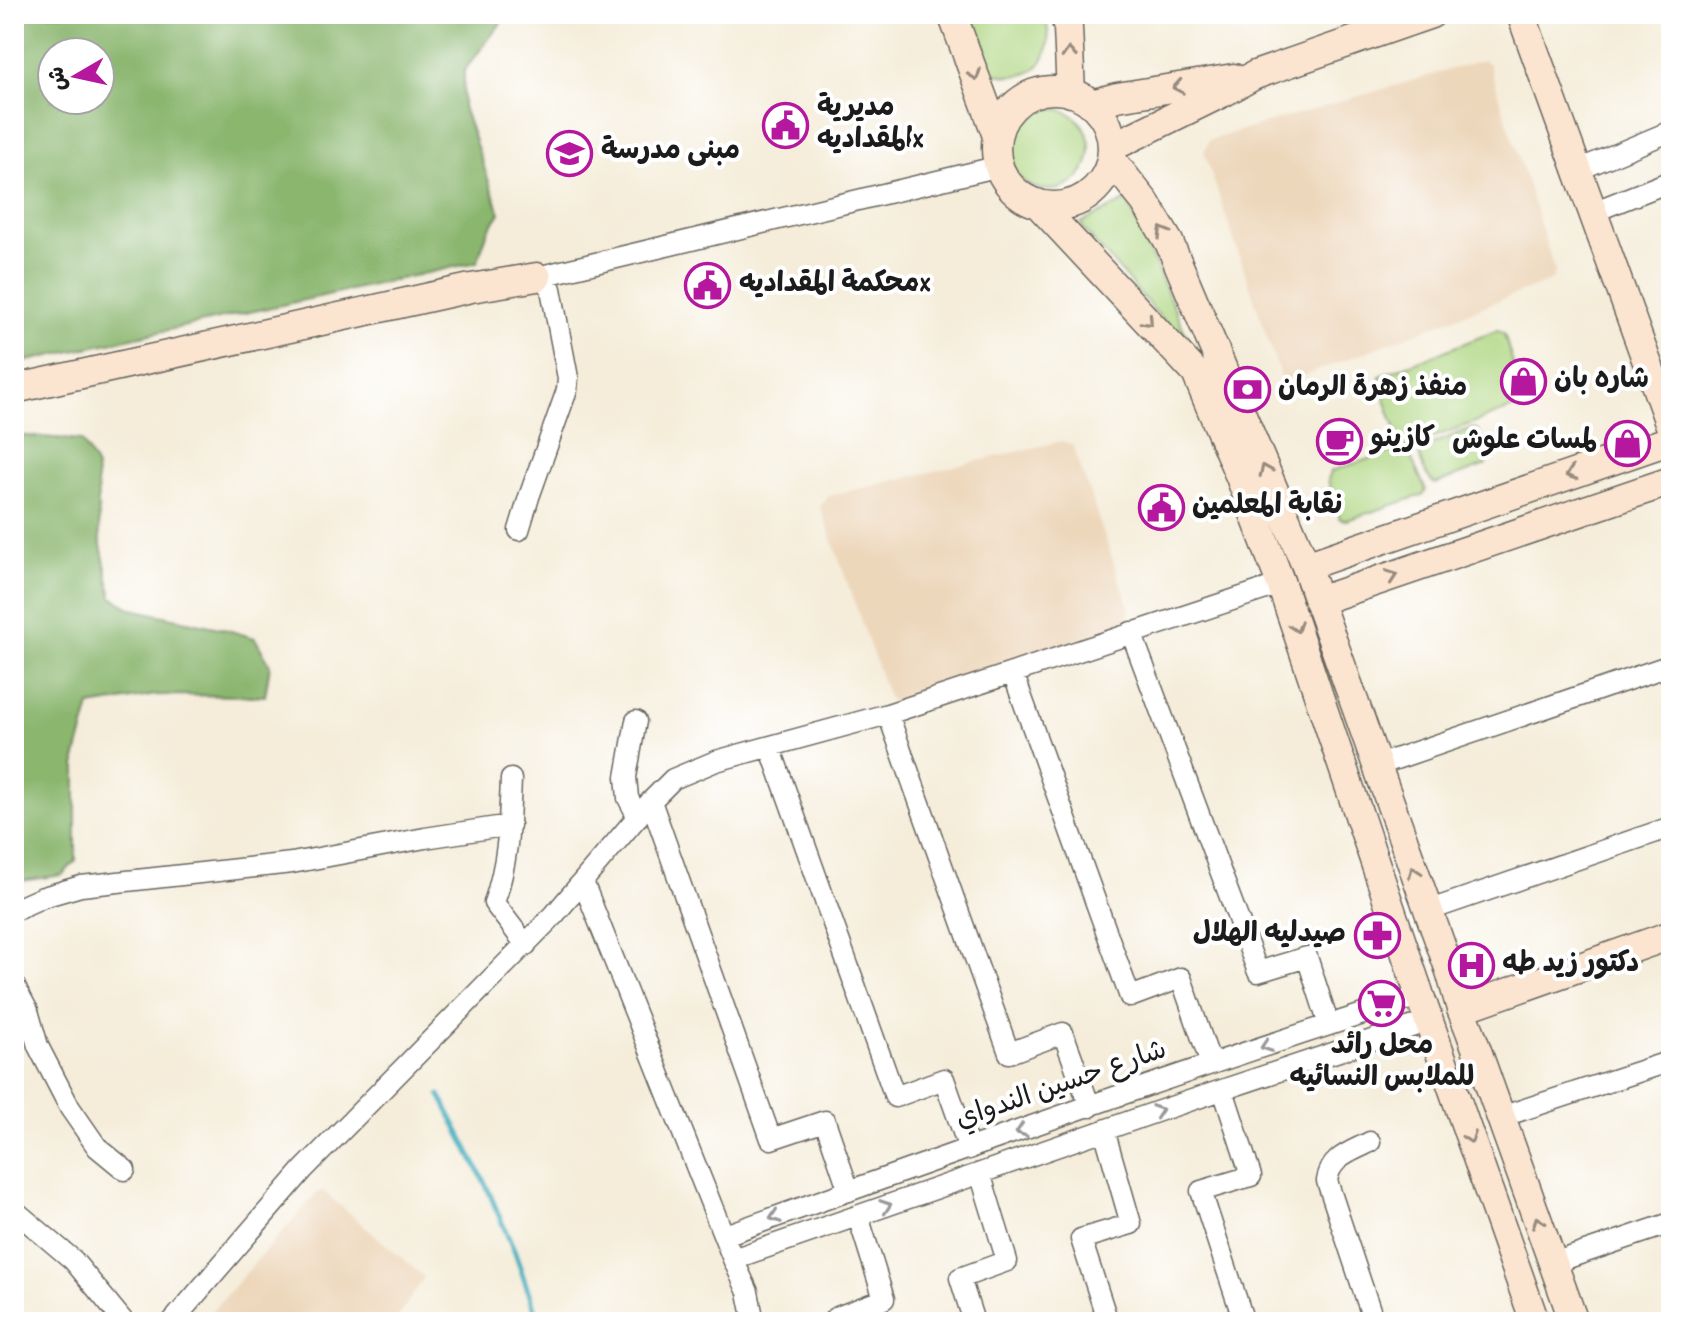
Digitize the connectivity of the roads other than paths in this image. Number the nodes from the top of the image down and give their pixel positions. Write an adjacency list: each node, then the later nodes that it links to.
1 (952, 14): 8 (main road, one-way to 8)
2 (1064, 14): 6 (main road, one-way to 2)
3 (1431, 14): 5 (main road)
4 (1521, 14): 11 (main road)
5 (1255, 75): 6 (main road, one-way to 6); 9 (main road)
6 (1082, 98): 8 (main road); 9 (main road)
7 (1671, 131): 11 (street)
8 (997, 136): 10 (main road)
9 (1111, 153): 13 (main road); 21 (main road, one-way to 9)
10 (1000, 166): 13 (main road); 15 (street)
11 (1578, 170): 14 (main road)
12 (1671, 181): 14 (street)
13 (1037, 203): 22 (main road, one-way to 22)
14 (1593, 212): 17 (main road)
15 (541, 276): 16 (main road); 20 (street)
16 (14, 389)
17 (1671, 428)
18 (1671, 440): 21 (main road, one-way to 21)
19 (1671, 481): 23 (main road, one-way to 19)
20 (519, 530)
21 (1306, 566): 23 (main road)
22 (1281, 584): 24 (street); 41 (main road, one-way to 41)
23 (1318, 601): 30 (main road)
24 (1131, 632): 26 (street); 43 (street)
25 (1671, 665): 30 (street)
26 (1013, 673): 27 (street); 45 (street)
27 (888, 714): 29 (street); 47 (street)
28 (636, 721): 32 (street)
29 (770, 747): 32 (street); 51 (street)
30 (1378, 765): 37 (main road, one-way to 30)
31 (511, 779): 33 (street)
32 (645, 809): 35 (street); 54 (street)
33 (510, 825): 36 (street); 39 (street)
34 (1671, 827): 37 (street)
35 (583, 882): 39 (street); 58 (street)
36 (14, 910)
37 (1427, 911): 42 (main road)
38 (1671, 935): 42 (main road)
39 (526, 945): 62 (street)
40 (14, 985): 52 (street)
41 (1425, 1008): 43 (street, شارع حسين الندواي); 46 (street, شارع حسين الندواي); 69 (main road, one-way to 69)
42 (1461, 1009): 48 (main road)
43 (1329, 1025): 45 (street, شارع حسين الندواي, one-way to 45)
44 (1671, 1061): 48 (street)
45 (1211, 1064): 47 (street, شارع حسين الندواي)
46 (1223, 1090): 49 (street, شارع حسين الندواي, one-way to 46); 67 (street)
47 (1090, 1107): 51 (street, شارع حسين الندواي, one-way to 51)
48 (1501, 1117): 60 (main road, one-way to 48)
49 (1104, 1130): 53 (street, شارع حسين الندواي); 66 (street)
50 (1370, 1142): 68 (street)
51 (969, 1149): 54 (street, شارع حسين الندواي)
52 (125, 1170)
53 (980, 1173): 56 (street, شارع حسين الندواي, one-way to 53); 65 (street)
54 (849, 1191): 58 (street, شارع حسين الندواي, one-way to 58)
55 (14, 1210): 61 (street)
56 (858, 1216): 59 (street, شارع حسين الندواي); 64 (street)
57 (1671, 1223): 60 (street)
58 (725, 1235): 59 (street)
59 (733, 1259): 63 (street)
60 (1553, 1263): 70 (main road)
61 (124, 1322)
62 (172, 1322)
63 (754, 1322)
64 (836, 1322)
65 (974, 1322)
66 (1108, 1322)
67 (1244, 1322)
68 (1374, 1322)
69 (1535, 1322)
70 (1574, 1322)

